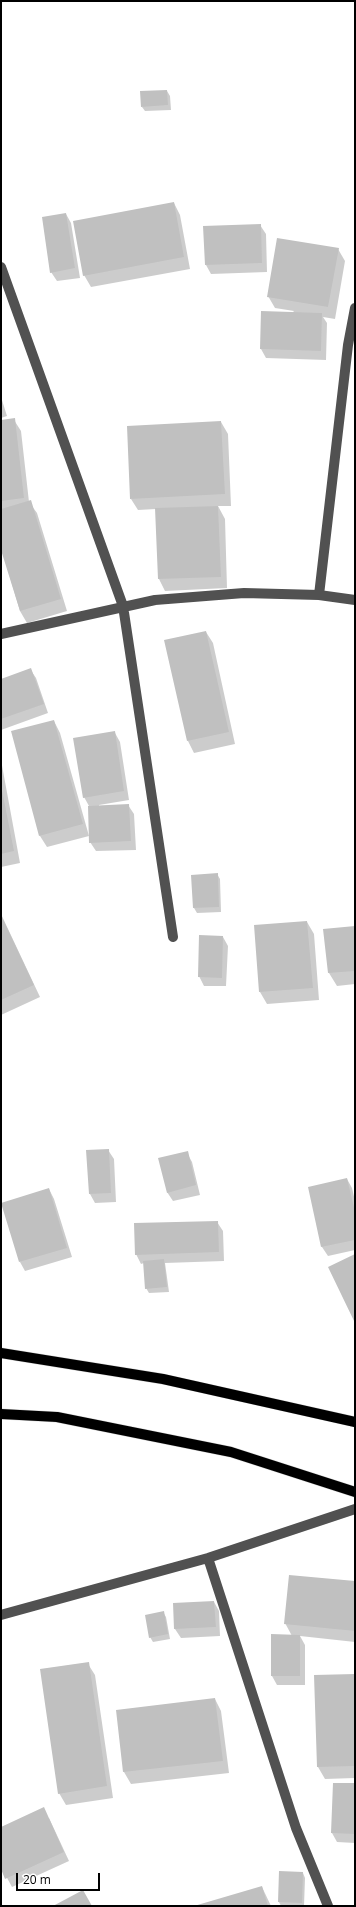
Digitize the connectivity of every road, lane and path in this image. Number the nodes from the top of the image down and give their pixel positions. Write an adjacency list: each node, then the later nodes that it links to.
1 (1, 267): 5 (street)
2 (355, 308): 3 (street)
3 (319, 595): 4 (street); 5 (street)
4 (355, 600)
5 (123, 606): 6 (street); 7 (street)
6 (1, 634)
7 (173, 937)
8 (1, 1353): 10 (main road)
9 (1, 1414): 11 (main road)
10 (355, 1422)
11 (355, 1492)
12 (355, 1509): 13 (street)
13 (208, 1558): 14 (street); 15 (street)
14 (1, 1615)
15 (328, 1906)

